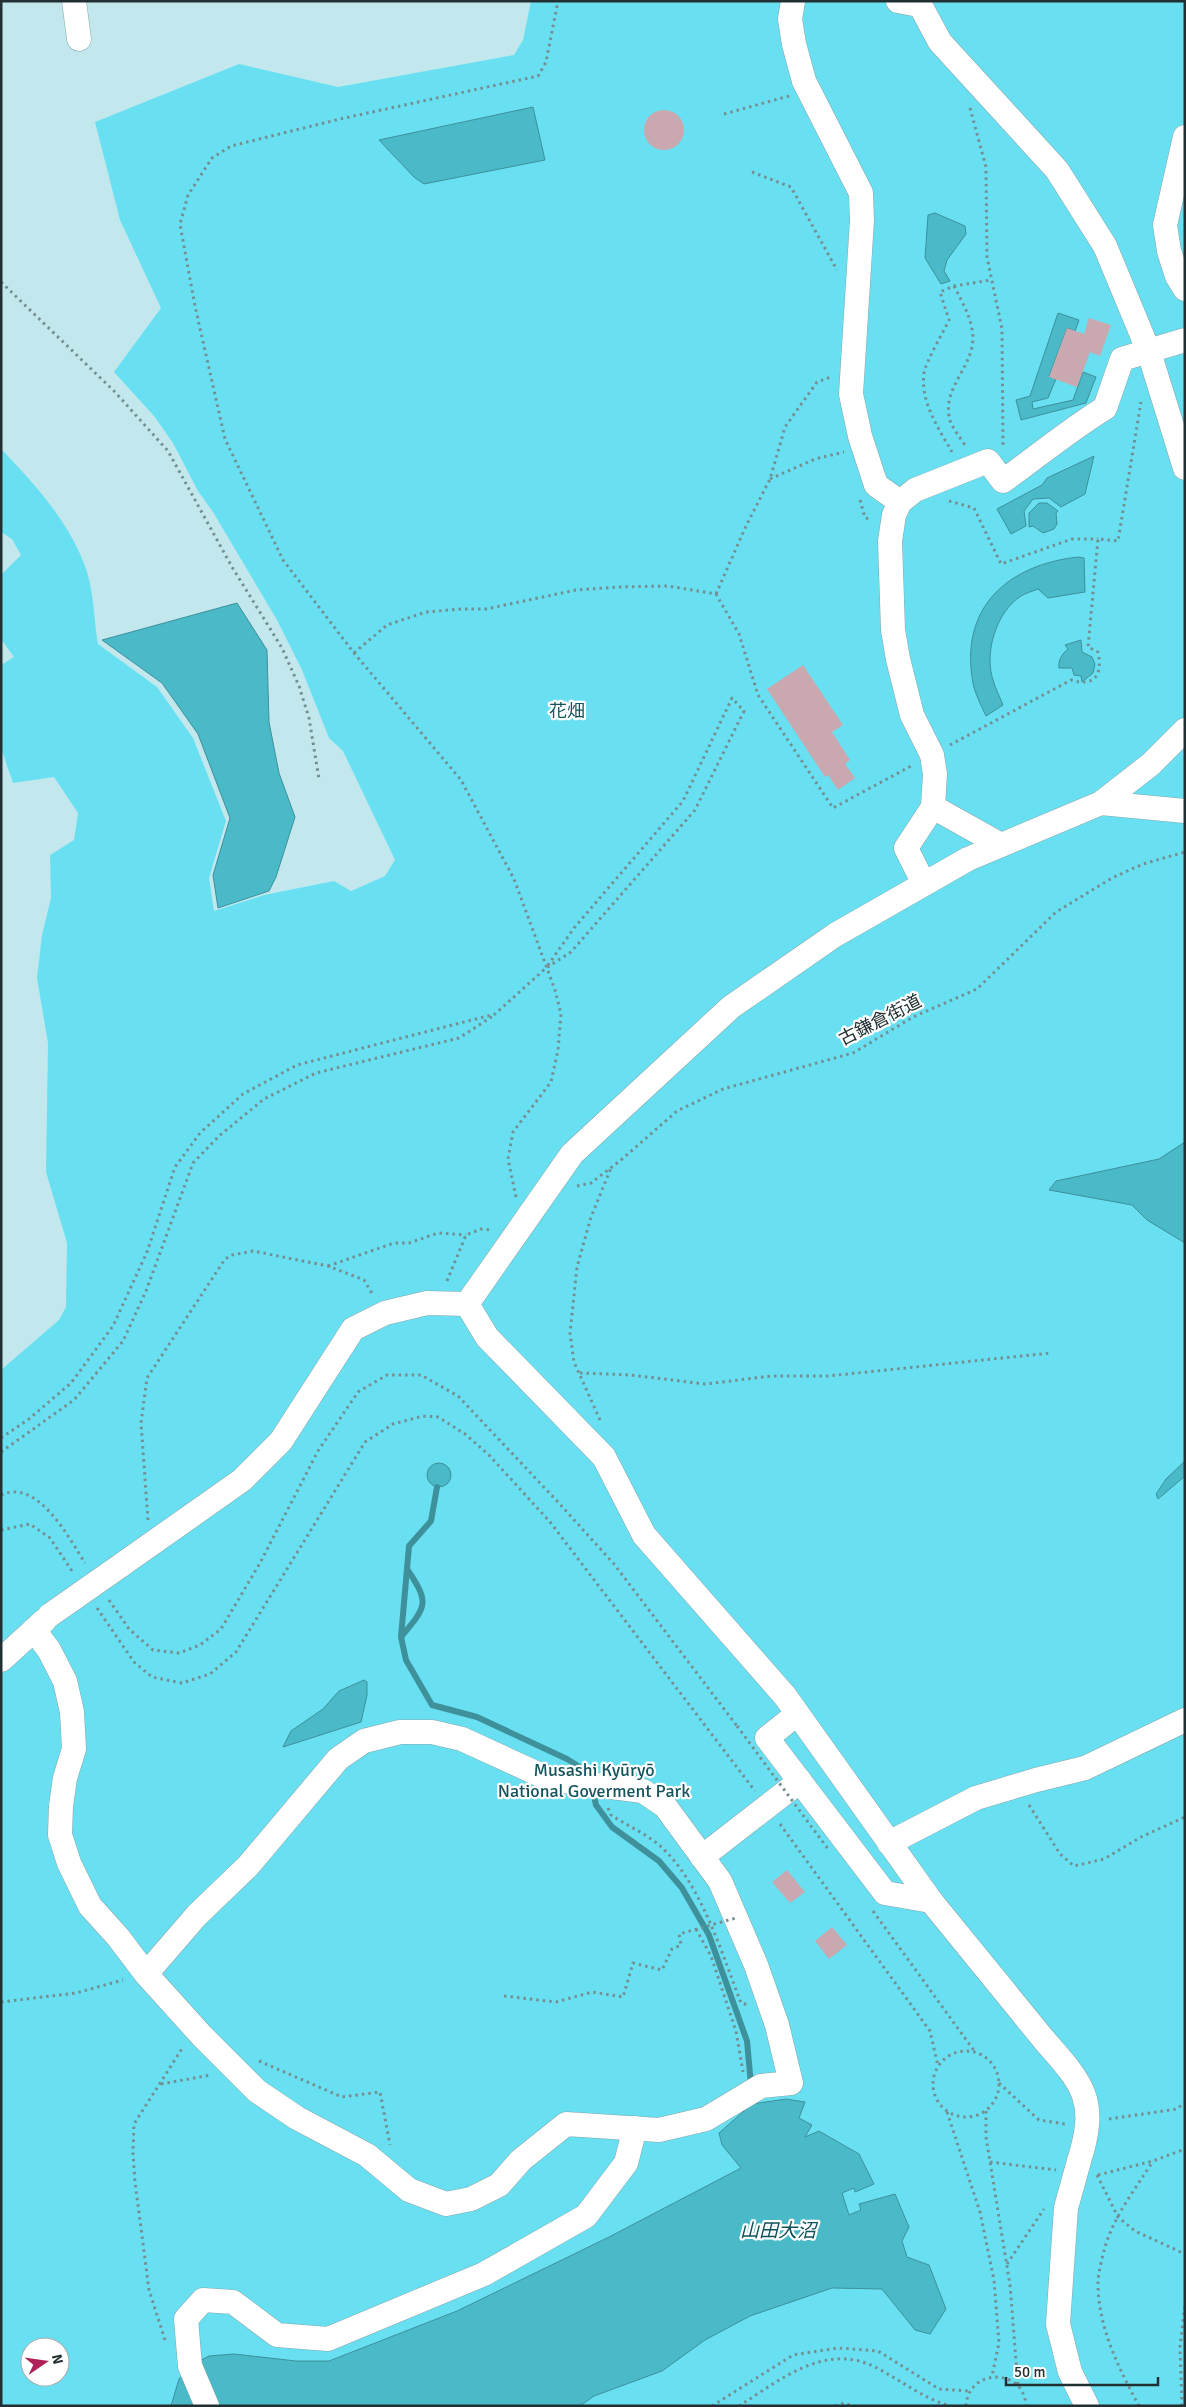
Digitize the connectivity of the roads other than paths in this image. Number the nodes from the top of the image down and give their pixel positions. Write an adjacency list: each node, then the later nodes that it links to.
1 (74, 1): 4 (street)
2 (793, 1): 10 (street)
3 (914, 2): 8 (street)
4 (79, 39)
5 (1185, 137): 6 (street)
6 (1185, 289)
7 (1185, 340): 8 (street)
8 (1149, 352): 9 (street); 10 (street)
9 (1185, 468)
10 (908, 496): 13 (street)
11 (1185, 730): 12 (street)
12 (1101, 803): 14 (street); 15 (street)
13 (933, 806): 15 (street); 16 (street)
14 (1185, 811)
15 (1001, 845): 16 (street)
16 (924, 884): 17 (street)
17 (467, 1304): 18 (street, bridge); 20 (street)
18 (42, 1622): 19 (street); 26 (street)
19 (1, 1660)
20 (797, 1714): 22 (street); 23 (street)
21 (1185, 1720): 23 (street)
22 (800, 1781): 24 (street); 25 (street)
23 (889, 1843): 25 (street)
24 (702, 1857): 26 (street); 27 (street)
25 (931, 1901): 29 (street, bridge)
26 (146, 1974): 27 (street)
27 (635, 2128): 28 (street)
28 (207, 2406)
29 (1087, 2406)

